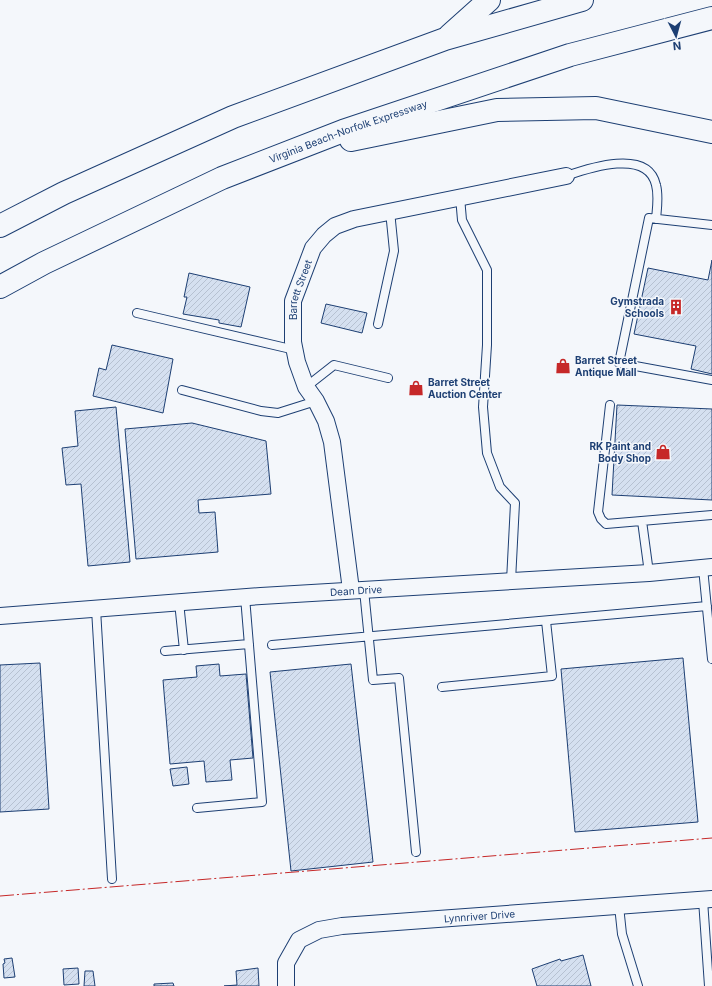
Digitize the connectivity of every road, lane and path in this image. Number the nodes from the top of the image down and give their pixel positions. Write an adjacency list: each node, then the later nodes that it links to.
1 (489, 0): 4 (highway)
2 (582, 0): 4 (highway)
3 (712, 18): 6 (highway, Virginia Beach-Norfolk Expressway)
4 (445, 39): 12 (highway)
5 (712, 132): 6 (highway)
6 (279, 155): 13 (highway, Virginia Beach-Norfolk Expressway)
7 (566, 176): 8 (street, Barrett Street); 10 (lane)
8 (460, 198): 9 (street, Barrett Street); 27 (lane)
9 (390, 211): 15 (lane); 16 (street, Barrett Street)
10 (656, 219): 11 (lane); 18 (lane)
11 (712, 224)
12 (0, 226)
13 (0, 287)
14 (137, 313): 16 (lane)
15 (378, 324)
16 (295, 350): 19 (street, Barrett Street)
17 (388, 378): 19 (lane)
18 (712, 380)
19 (306, 387): 21 (street, Barrett Street)
20 (182, 390): 21 (lane)
21 (316, 401): 28 (street, Barrett Street)
22 (610, 405): 24 (lane)
23 (712, 515): 24 (lane)
24 (642, 521): 26 (lane)
25 (708, 568): 26 (street, Dean Drive); 31 (lane)
26 (649, 573): 27 (street, Dean Drive)
27 (511, 581): 28 (street, Dean Drive)
28 (357, 590): 29 (street, Dean Drive); 35 (lane)
29 (245, 597): 30 (street, Dean Drive); 36 (lane)
30 (179, 602): 32 (street, Dean Drive); 38 (lane)
31 (707, 606): 34 (lane); 40 (lane)
32 (96, 609): 33 (street, Dean Drive); 44 (lane)
33 (0, 616)
34 (546, 621): 35 (lane); 41 (lane)
35 (369, 637): 37 (lane); 43 (lane)
36 (249, 644): 38 (lane); 42 (lane)
37 (272, 645)
38 (184, 650): 39 (lane)
39 (165, 651)
40 (712, 659)
41 (442, 687)
42 (198, 808)
43 (416, 852)
44 (112, 879)
45 (708, 899): 46 (street, Lynnriver Drive); 49 (lane)
46 (619, 906): 47 (street, Lynnriver Drive); 48 (lane)
47 (286, 986)
48 (638, 986)
49 (709, 986)

